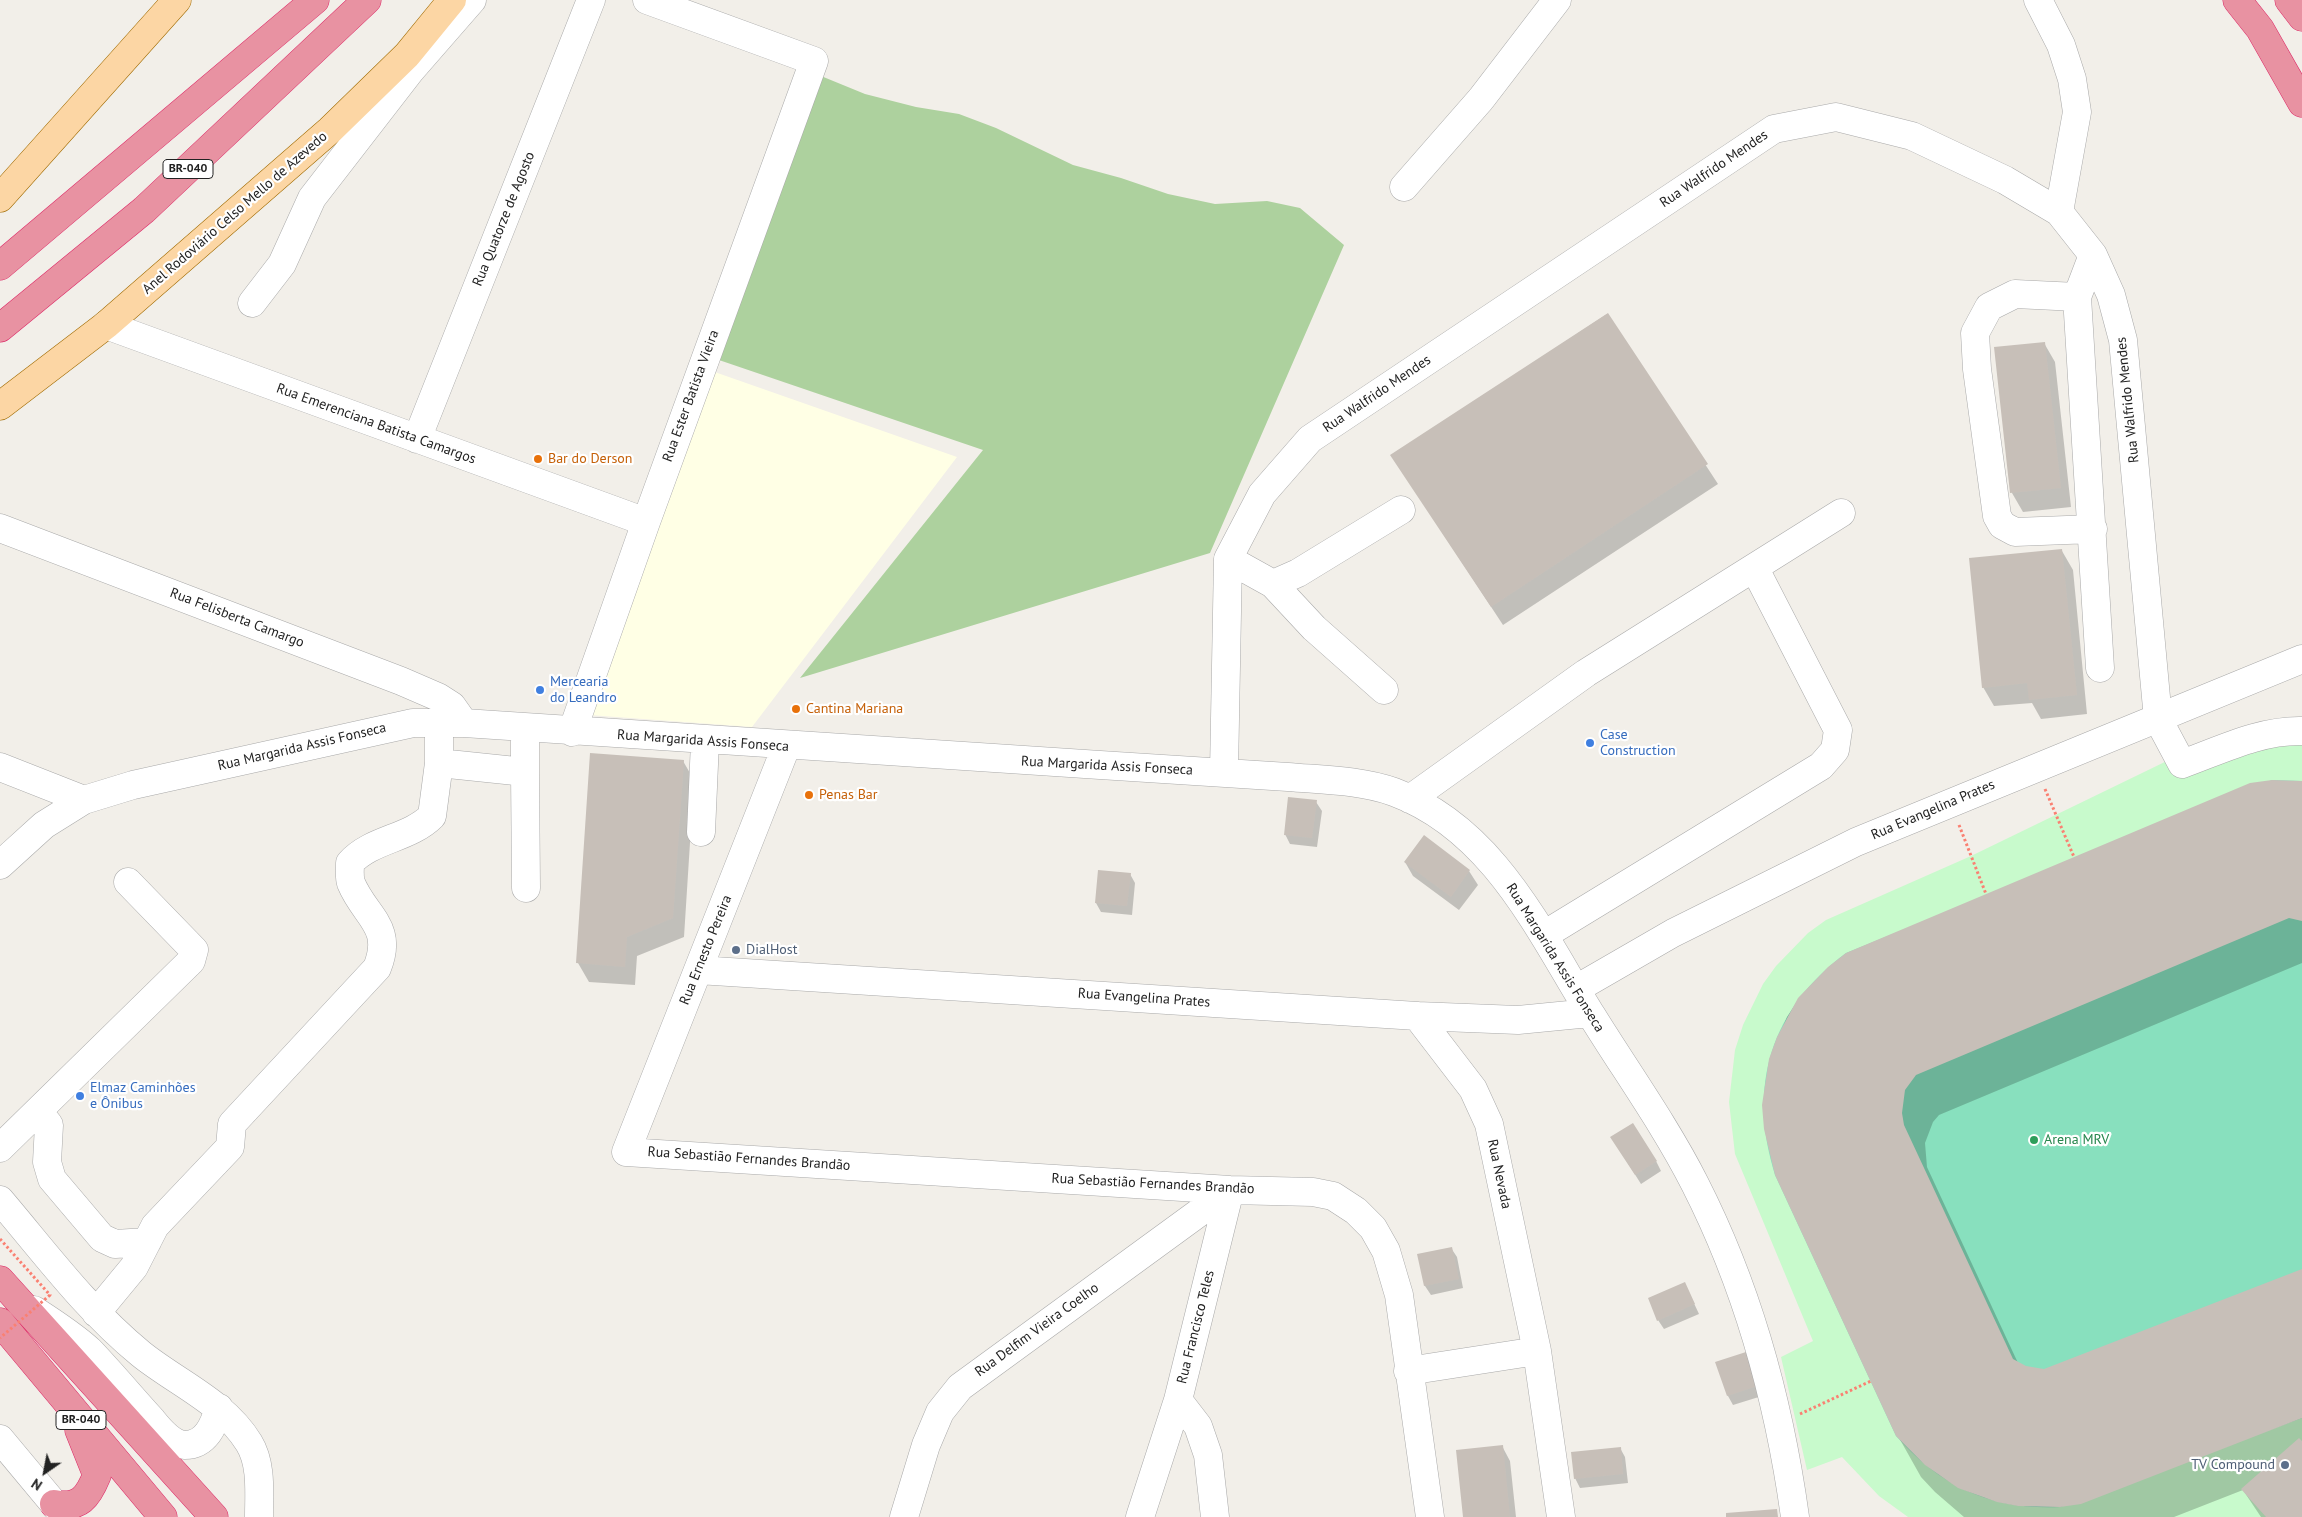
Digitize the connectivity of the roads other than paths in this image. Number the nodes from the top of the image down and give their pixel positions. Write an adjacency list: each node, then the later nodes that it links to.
1 (177, 0): 15 (main road)
2 (315, 0): 18 (highway)
3 (367, 0): 22 (highway, BR-040)
4 (452, 0): 21 (main road, Anel Rodoviário Celso Mello de Azevedo)
5 (472, 0): 20 (street)
6 (591, 0): 24 (street, Rua Quatorze de Agosto)
7 (647, 0): 27 (street, Rua Ester Batista Vieira)
8 (1557, 0): 14 (street)
9 (2038, 0): 16 (street)
10 (2237, 0): 13 (highway)
11 (2289, 0): 12 (highway)
12 (2302, 17)
13 (2302, 103)
14 (1404, 187)
15 (0, 198)
16 (2059, 212): 17 (street, Rua Walfrido Mendes); 30 (street, Rua Walfrido Mendes)
17 (2093, 254): 19 (street); 36 (street, Rua Walfrido Mendes)
18 (0, 266)
19 (2077, 297): 29 (street); 29 (street)
20 (252, 304)
21 (106, 325): 23 (main road, Anel Rodoviário Celso Mello de Azevedo); 24 (street, Rua Emerenciana Batista Camargos)
22 (0, 328)
23 (0, 406)
24 (417, 439): 27 (street, Rua Emerenciana Batista Camargos)
25 (1401, 510): 32 (street)
26 (1841, 514): 31 (street)
27 (646, 522): 40 (street, Rua Ester Batista Vieira)
28 (0, 528): 37 (street, Rua Felisberta Camargo)
29 (2093, 529): 34 (street)
30 (1228, 559): 32 (street); 46 (street, Rua Walfrido Mendes)
31 (1755, 569): 47 (street); 53 (street)
32 (1273, 584): 35 (street)
33 (2302, 659): 36 (street, Rua Evangelina Prates)
34 (2100, 668)
35 (1384, 690)
36 (2158, 719): 39 (street); 55 (street, Rua Evangelina Prates)
37 (452, 723): 38 (street, Rua Margarida Assis Fonseca); 43 (street); 48 (street, Rua Margarida Assis Fonseca)
38 (525, 728): 40 (street, Rua Margarida Assis Fonseca); 45 (street)
39 (2302, 731)
40 (572, 732): 41 (street, Rua Margarida Assis Fonseca)
41 (705, 742): 42 (street, Rua Margarida Assis Fonseca); 49 (street)
42 (786, 747): 46 (street, Rua Margarida Assis Fonseca); 54 (street, Rua Ernesto Pereira)
43 (439, 763): 45 (street); 63 (street)
44 (0, 767): 48 (street)
45 (525, 772): 52 (street)
46 (1224, 772): 47 (street, Rua Margarida Assis Fonseca)
47 (1410, 799): 53 (street, Rua Margarida Assis Fonseca)
48 (84, 800): 50 (street, Rua Margarida Assis Fonseca)
49 (701, 832)
50 (0, 865)
51 (128, 882): 58 (street)
52 (526, 888)
53 (1544, 935): 55 (street, Rua Margarida Assis Fonseca)
54 (698, 970): 57 (street, Rua Evangelina Prates); 60 (street, Rua Ernesto Pereira)
55 (1576, 989): 56 (street, Rua Margarida Assis Fonseca)
56 (1590, 1013): 57 (street, Rua Evangelina Prates); 84 (street, Rua Margarida Assis Fonseca)
57 (1417, 1016): 68 (street, Rua Nevada)
58 (38, 1110): 59 (street); 63 (street)
59 (0, 1148)
60 (626, 1152): 61 (street, Rua Sebastião Fernandes Brandão)
61 (1230, 1190): 69 (street, Rua Sebastião Fernandes Brandão); 70 (street, Rua Francisco Teles); 79 (street, Rua Delfim Vieira Coelho)
62 (0, 1200): 66 (street)
63 (147, 1242): 66 (street)
64 (0, 1280): 65 (highway, BR-040)
65 (22, 1303): 73 (street); 76 (highway, BR-040)
66 (96, 1314): 72 (street)
67 (0, 1322): 71 (highway, BR-040)
68 (1537, 1351): 69 (street); 83 (street, Rua Nevada)
69 (1408, 1370): 82 (street, Rua Sebastião Fernandes Brandão)
70 (1178, 1400): 80 (street); 81 (street, Rua Francisco Teles)
71 (65, 1402): 75 (highway); 77 (highway, BR-040)
72 (219, 1408): 73 (street); 78 (street)
73 (169, 1438): 76 (street)
74 (0, 1439): 75 (street)
75 (59, 1510)
76 (212, 1515)
77 (163, 1517)
78 (259, 1517)
79 (904, 1517)
80 (1140, 1517)
81 (1215, 1517)
82 (1430, 1517)
83 (1561, 1517)
84 (1795, 1517)

